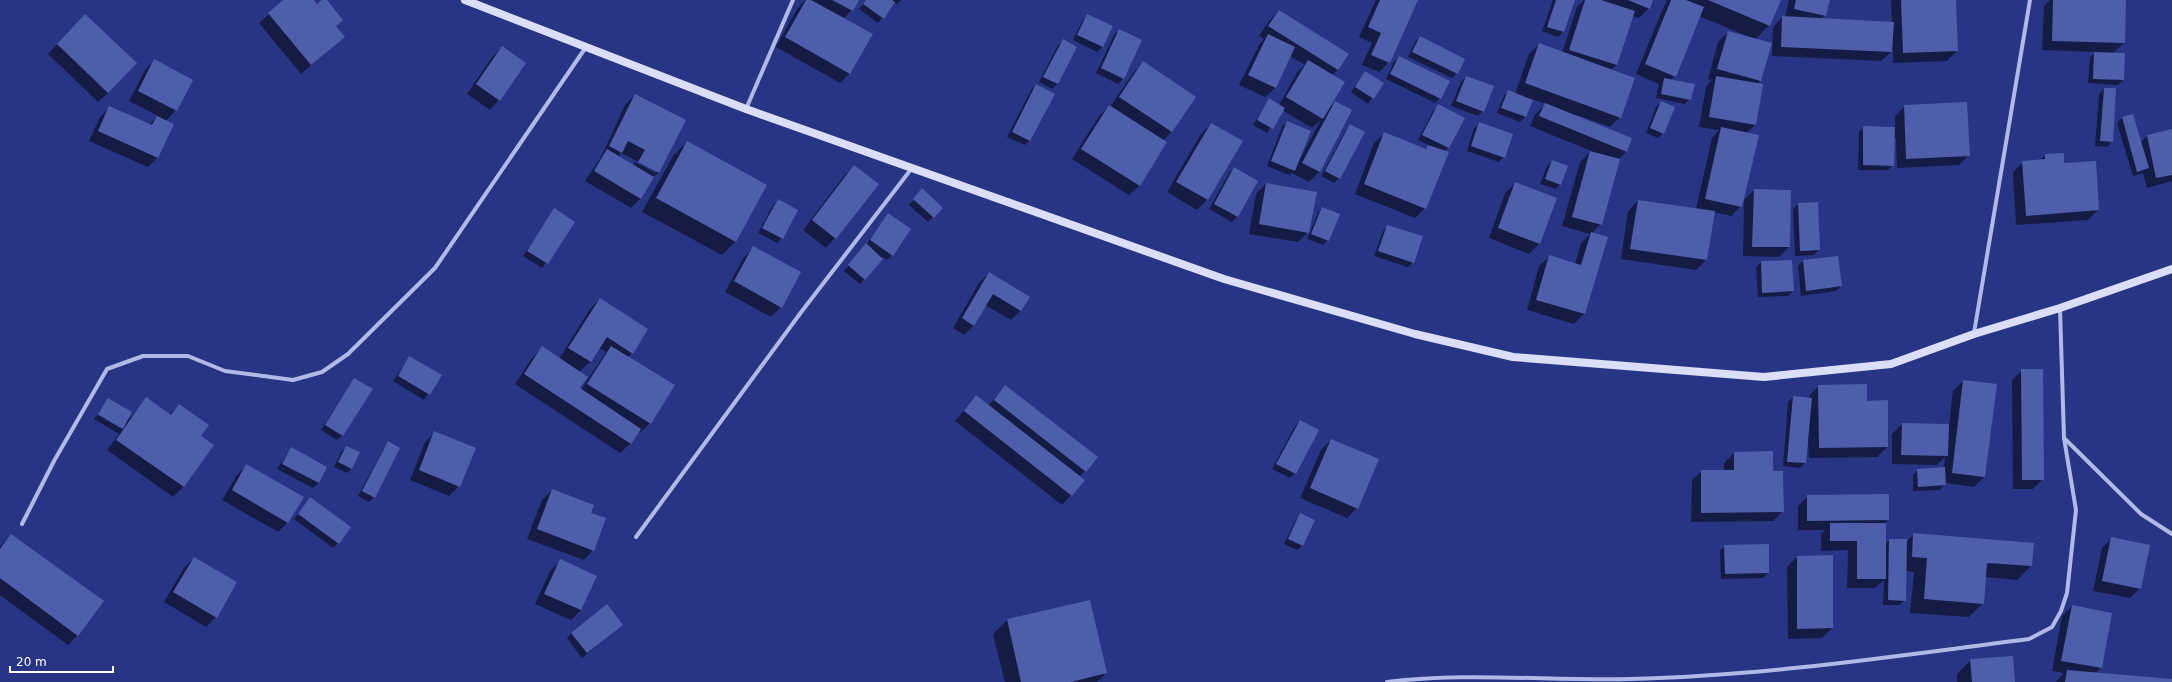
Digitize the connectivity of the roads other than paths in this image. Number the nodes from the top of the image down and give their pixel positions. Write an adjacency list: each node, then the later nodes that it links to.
1 (464, 0): 4 (street)
2 (793, 0): 5 (street)
3 (2030, 0): 9 (street)
4 (586, 47): 5 (street); 11 (street)
5 (746, 109): 6 (street)
6 (912, 168): 9 (street); 13 (street)
7 (2172, 269): 8 (street)
8 (2060, 308): 9 (street); 10 (street)
9 (1974, 334)
10 (2064, 438): 12 (street); 14 (street)
11 (22, 524)
12 (2172, 534)
13 (636, 537)
14 (1387, 682)

